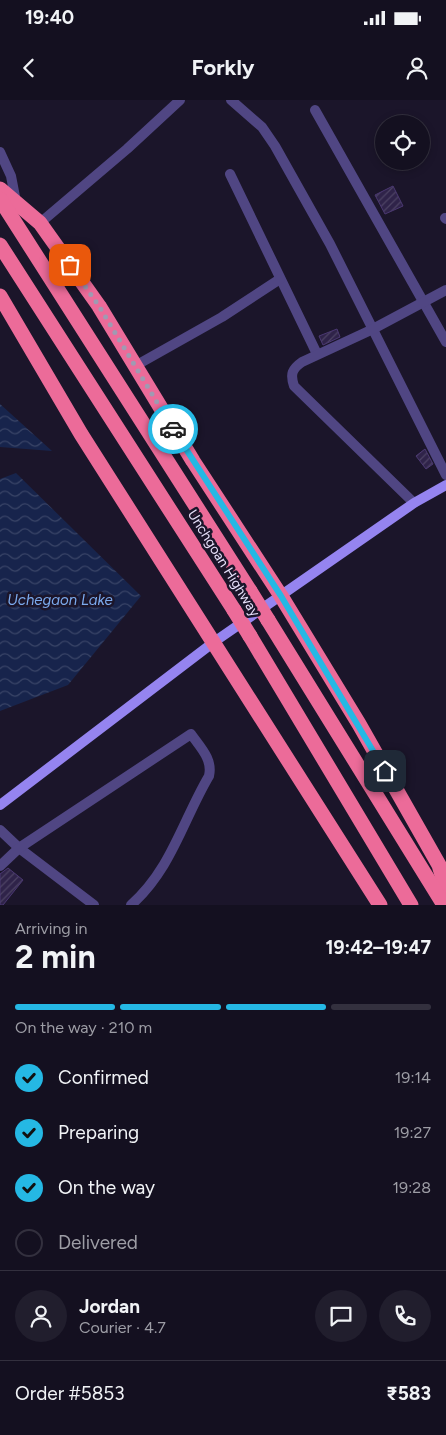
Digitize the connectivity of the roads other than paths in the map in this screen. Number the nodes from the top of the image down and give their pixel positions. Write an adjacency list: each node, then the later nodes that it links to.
1 (180, 100): 9 (street)
2 (232, 100): 15 (street)
3 (315, 110): 14 (street)
4 (0, 152): 8 (street)
5 (230, 174): 11 (street)
6 (0, 189): 8 (highway)
7 (0, 199): 33 (highway, bridge)
8 (16, 202): 9 (highway)
9 (40, 223): 18 (highway)
10 (0, 245): 32 (highway, Unchgoan Highway, bridge)
11 (280, 279): 17 (street); 18 (street)
12 (446, 290): 14 (street)
13 (0, 296): 23 (highway)
14 (423, 301): 15 (street); 16 (street)
15 (371, 330): 17 (street); 19 (street)
16 (446, 342)
17 (317, 354): 21 (street)
18 (135, 366): 22 (highway)
19 (446, 475)
20 (446, 485): 21 (main road)
21 (414, 503): 22 (main road)
22 (281, 596): 23 (main road); 28 (highway)
23 (214, 642): 24 (main road); 31 (highway)
24 (0, 805)
25 (0, 830): 26 (street)
26 (19, 848): 27 (street); 29 (street); 30 (street)
27 (0, 866)
28 (446, 888)
29 (94, 905)
30 (131, 905)
31 (380, 905)
32 (412, 905)
33 (444, 905)

